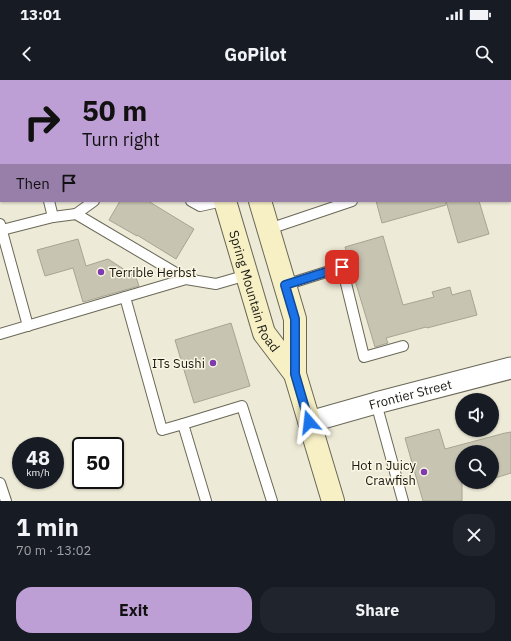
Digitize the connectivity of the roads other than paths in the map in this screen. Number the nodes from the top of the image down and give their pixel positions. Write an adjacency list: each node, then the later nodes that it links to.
1 (49, 202): 9 (lane)
2 (93, 202): 8 (lane)
3 (193, 202): 4 (lane)
4 (219, 202)
5 (224, 202): 12 (main road, Spring Mountain Road)
6 (260, 202): 11 (main road, Spring Mountain Road)
7 (349, 202): 11 (lane)
8 (76, 214): 9 (lane); 13 (lane)
9 (53, 217): 10 (lane)
10 (1, 227): 16 (lane)
11 (269, 229): 14 (main road, Spring Mountain Road)
12 (247, 275): 13 (lane); 20 (main road, Spring Mountain Road)
13 (186, 279): 15 (lane)
14 (285, 285): 18 (lane); 20 (main road, Spring Mountain Road)
15 (125, 297): 16 (lane); 23 (lane)
16 (28, 326): 17 (lane)
17 (0, 334)
18 (403, 346)
19 (511, 368): 21 (street, Frontier Street)
20 (295, 374): 22 (main road, Spring Mountain Road)
21 (376, 403): 22 (street, Frontier Street); 29 (lane)
22 (309, 422): 28 (main road, Spring Mountain Road)
23 (183, 424): 26 (lane); 27 (lane)
24 (0, 483): 25 (lane)
25 (6, 501)
26 (206, 501)
27 (272, 501)
28 (333, 501)
29 (403, 501)

